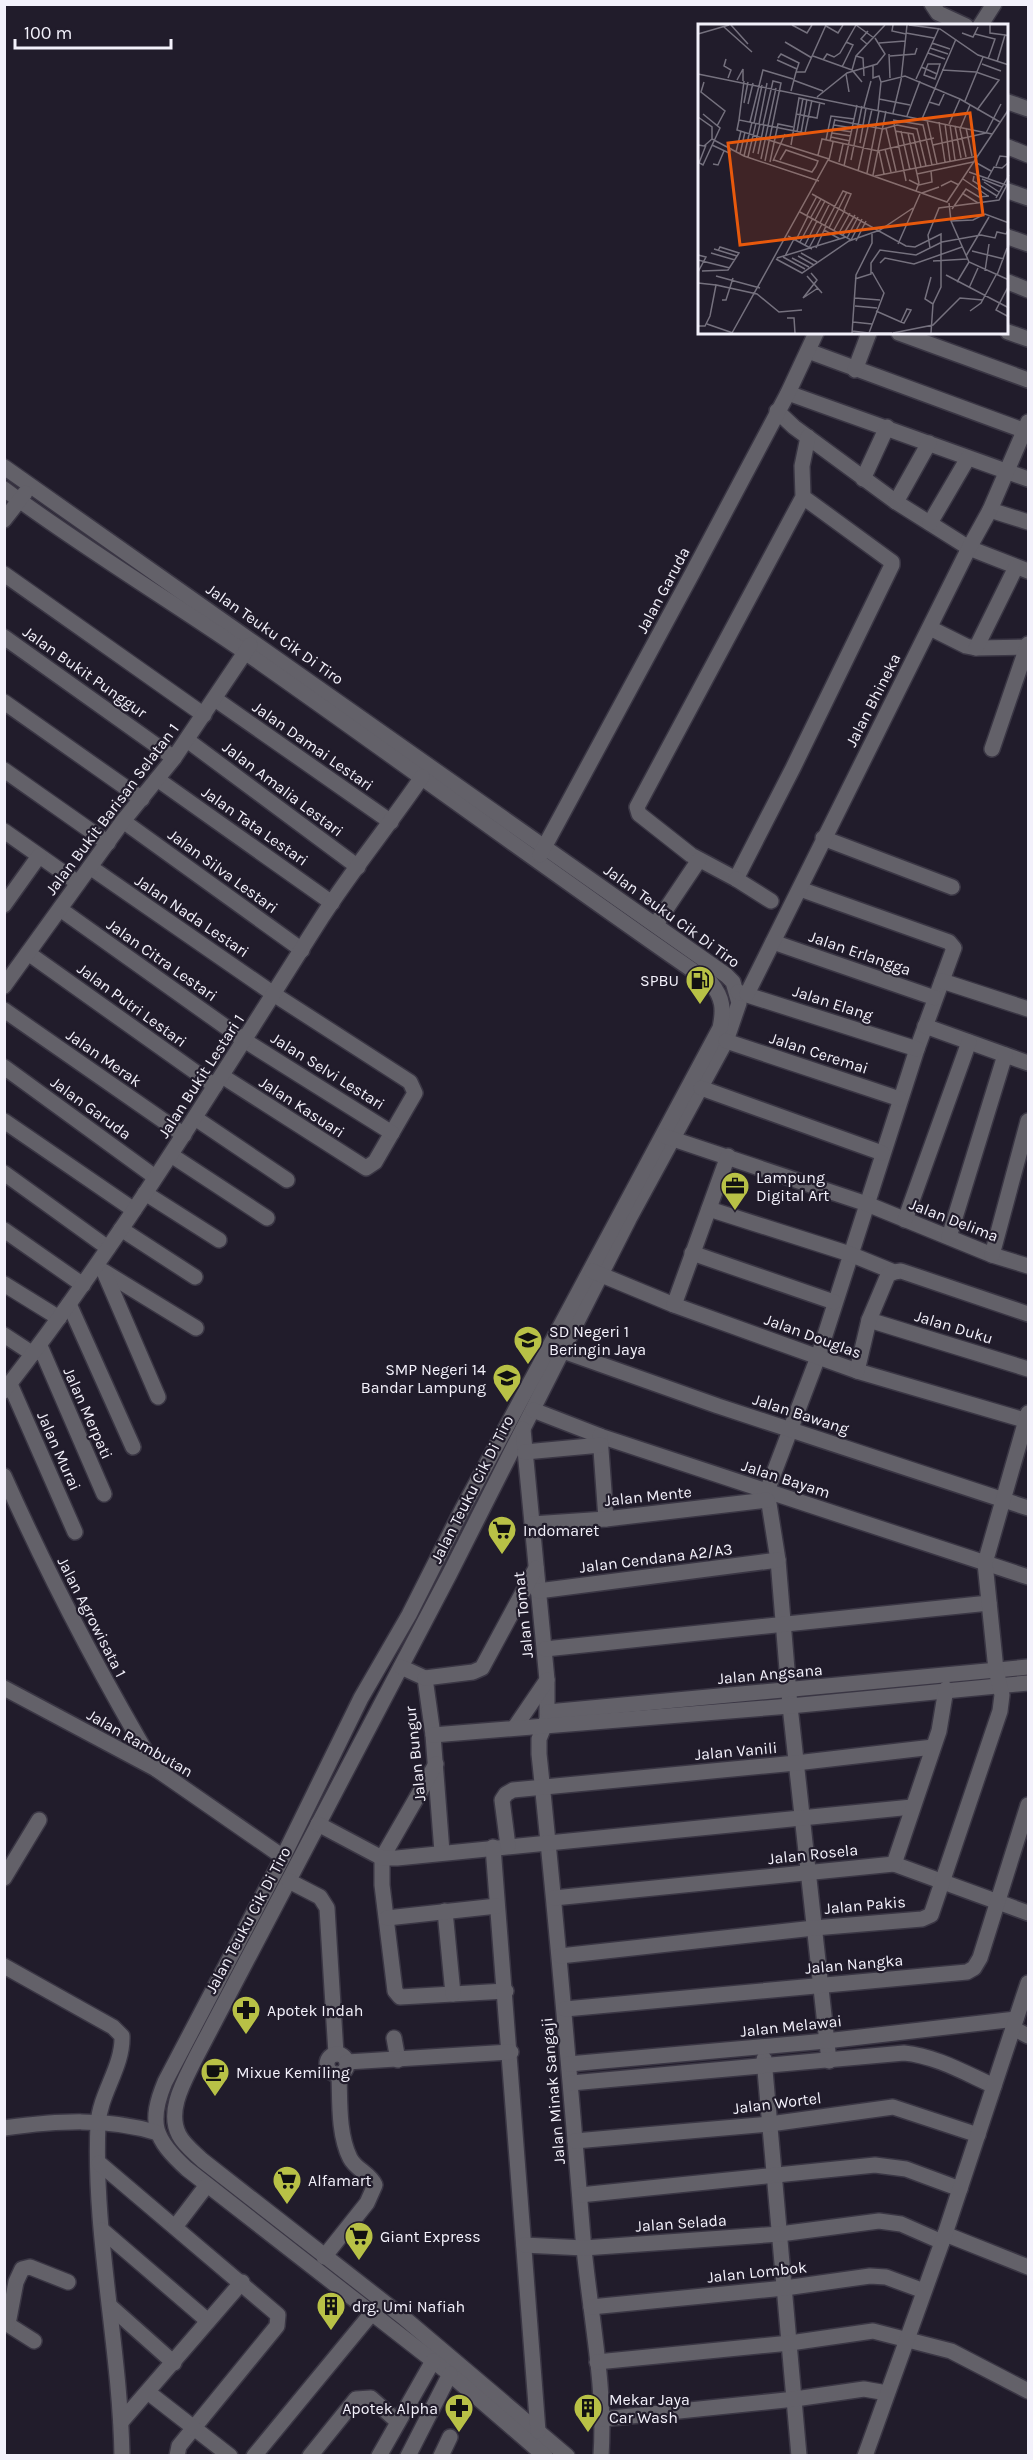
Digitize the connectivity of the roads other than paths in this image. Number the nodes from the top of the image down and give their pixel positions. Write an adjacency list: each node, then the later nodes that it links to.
1 (932, 4): 3 (street)
2 (994, 4): 4 (street)
3 (962, 24)
4 (981, 24)
5 (1009, 102): 6 (street)
6 (1029, 109)
7 (1009, 147): 8 (street)
8 (1029, 155)
9 (1009, 191): 10 (street)
10 (1029, 198)
11 (1009, 237): 12 (street)
12 (1029, 244)
13 (1009, 282): 14 (street)
14 (1029, 290)
15 (1009, 332): 19 (street)
16 (816, 334): 20 (street, Jalan Garuda)
17 (869, 334): 21 (street)
18 (902, 334): 22 (street)
19 (1029, 339)
20 (808, 351): 21 (street); 23 (street, Jalan Garuda)
21 (855, 370): 26 (street)
22 (1029, 380)
23 (788, 393): 24 (street, Jalan Garuda); 25 (street)
24 (777, 411): 27 (street); 66 (street, Jalan Garuda)
25 (887, 428): 28 (street); 32 (street)
26 (1027, 428): 31 (street, Jalan Bhineka)
27 (808, 437): 32 (street); 36 (street)
28 (929, 443): 29 (street); 38 (street)
29 (968, 459): 31 (street); 42 (street)
30 (4, 467): 34 (street, Jalan Teuku Cik Di Tiro)
31 (1007, 473): 33 (street); 39 (street, Jalan Bhineka)
32 (863, 479): 38 (street)
33 (1029, 479)
34 (30, 486): 37 (street); 49 (street, Jalan Teuku Cik Di Tiro)
35 (4, 489): 37 (street, Jalan Teuku Cik Di Tiro)
36 (803, 498): 68 (street); 71 (street)
37 (20, 501): 40 (street); 49 (street, Jalan Teuku Cik Di Tiro)
38 (896, 502): 42 (street)
39 (990, 510): 41 (street); 43 (street, Jalan Bhineka)
40 (4, 520)
41 (1029, 522)
42 (930, 523): 43 (street)
43 (969, 548): 44 (street); 46 (street, Jalan Bhineka)
44 (1022, 569): 50 (street)
45 (4, 574): 53 (street)
46 (930, 628): 50 (street); 64 (street, Jalan Bhineka)
47 (4, 637): 56 (street, Jalan Bukit Punggur)
48 (1028, 646): 50 (street); 55 (street)
49 (249, 647): 51 (street, Jalan Bukit Barisan Selatan 1); 58 (street, Jalan Teuku Cik Di Tiro); 66 (street, Jalan Teuku Cik Di Tiro)
50 (976, 648)
51 (215, 699): 53 (street, Jalan Bukit Barisan Selatan 1); 62 (street, Jalan Damai Lestari)
52 (4, 702): 60 (street)
53 (204, 715): 54 (street, Jalan Bukit Barisan Selatan 1)
54 (187, 740): 56 (street, Jalan Bukit Barisan Selatan 1); 70 (street, Jalan Amalia Lestari)
55 (992, 750)
56 (174, 758): 59 (street, Jalan Bukit Barisan Selatan 1)
57 (4, 770): 65 (street)
58 (422, 777): 62 (street, Jalan Bukit Lestari 1); 66 (street, Jalan Teuku Cik Di Tiro)
59 (158, 779): 60 (street, Jalan Bukit Barisan Selatan 1); 76 (street, Jalan Tata Lestari)
60 (142, 799): 61 (street, Jalan Bukit Barisan Selatan 1)
61 (123, 821): 65 (street, Jalan Bukit Barisan Selatan 1); 81 (street, Jalan Silva Lestari)
62 (391, 822): 70 (street, Jalan Bukit Lestari 1)
63 (4, 831): 67 (street)
64 (824, 838): 73 (street); 74 (street, Jalan Bhineka)
65 (108, 843): 69 (street, Jalan Bukit Barisan Selatan 1)
66 (541, 854): 79 (street, Jalan Teuku Cik Di Tiro); 106 (street, Jalan Teuku Cik Di Tiro)
67 (39, 856): 72 (street); 77 (street)
68 (695, 857): 71 (street); 79 (street)
69 (90, 867): 72 (street, Jalan Bukit Barisan Selatan 1); 86 (street, Jalan Nada Lestari)
70 (358, 867): 76 (street, Jalan Bukit Lestari 1)
71 (736, 879): 75 (street)
72 (78, 883): 78 (street, Jalan Bukit Barisan Selatan 1)
73 (952, 888)
74 (800, 889): 80 (street, Jalan Bhineka); 83 (street)
75 (771, 901)
76 (332, 903): 81 (street, Jalan Bukit Lestari 1)
77 (4, 904)
78 (60, 909): 82 (street, Jalan Bukit Barisan Selatan 1); 91 (street, Jalan Citra Lestari)
79 (652, 922): 85 (street, Jalan Teuku Cik Di Tiro)
80 (773, 942): 85 (street, Jalan Bhineka); 87 (street, Jalan Erlangga)
81 (302, 950): 86 (street, Jalan Bukit Lestari 1)
82 (28, 953): 84 (street, Jalan Bukit Barisan Selatan 1); 98 (street, Jalan Putri Lestari)
83 (942, 981): 87 (street); 88 (street)
84 (4, 986)
85 (742, 993): 92 (street, Jalan Teuku Cik Di Tiro); 94 (street, Jalan Elang)
86 (275, 995): 91 (street, Jalan Bukit Lestari 1); 104 (street, Jalan Nada Lestari)
87 (935, 998): 90 (street)
88 (1029, 1009)
89 (4, 1010): 105 (street, Jalan Merak)
90 (926, 1026): 93 (street); 94 (street)
91 (244, 1040): 98 (street, Jalan Bukit Lestari 1); 104 (street, Jalan Selvi Lestari)
92 (726, 1041): 99 (street, Jalan Teuku Cik Di Tiro); 100 (street, Jalan Ceremai)
93 (969, 1042): 95 (street); 118 (street)
94 (917, 1048): 100 (street)
95 (1005, 1055): 96 (street); 121 (street)
96 (1029, 1063)
97 (4, 1067): 111 (street, Jalan Garuda)
98 (218, 1081): 101 (street, Jalan Bukit Lestari 1); 104 (street, Jalan Kasuari)
99 (700, 1088): 106 (street, Jalan Teuku Cik Di Tiro); 107 (street)
100 (900, 1099): 107 (street)
101 (195, 1118): 105 (street, Jalan Bukit Lestari 1); 112 (street)
102 (4, 1121): 116 (street)
103 (1029, 1121): 126 (street)
104 (392, 1133)
105 (184, 1135): 108 (street, Jalan Bukit Lestari 1)
106 (667, 1137): 109 (street, Jalan Delima); 130 (street, Jalan Teuku Cik Di Tiro)
107 (882, 1153): 114 (street)
108 (171, 1155): 111 (street, Jalan Bukit Lestari 1); 117 (street)
109 (728, 1156): 114 (street, Jalan Delima); 115 (street)
110 (4, 1173): 123 (street)
111 (156, 1178): 113 (street, Jalan Bukit Lestari 1)
112 (287, 1180)
113 (145, 1193): 116 (street, Jalan Bukit Lestari 1); 122 (street)
114 (867, 1204): 118 (street, Jalan Delima); 125 (street)
115 (709, 1209): 124 (street); 125 (street)
116 (134, 1210): 119 (street, Jalan Bukit Lestari 1)
117 (267, 1218)
118 (905, 1220): 121 (street, Jalan Delima)
119 (121, 1229): 123 (street, Jalan Bukit Lestari 1); 131 (street)
120 (4, 1230): 133 (street)
121 (949, 1237): 126 (street, Jalan Delima)
122 (219, 1240)
123 (108, 1248): 128 (street, Jalan Bukit Lestari 1)
124 (692, 1253): 134 (street); 136 (street)
125 (850, 1254): 129 (street); 134 (street)
126 (992, 1255): 127 (street, Jalan Delima)
127 (1028, 1266)
128 (101, 1269): 133 (street, Jalan Bukit Lestari 1); 140 (street); 148 (street)
129 (894, 1272): 137 (street); 139 (street)
130 (595, 1273): 136 (street, Jalan Douglas); 143 (street, Jalan Teuku Cik Di Tiro); 155 (street, Jalan Teuku Cik Di Tiro)
131 (195, 1276)
132 (4, 1284): 138 (street)
133 (83, 1285): 135 (street, Jalan Bukit Lestari 1)
134 (834, 1302): 144 (street)
135 (69, 1304): 138 (street, Jalan Bukit Lestari 1); 154 (street)
136 (674, 1305): 144 (street, Jalan Douglas)
137 (1029, 1314)
138 (59, 1318): 142 (street, Jalan Bukit Lestari 1)
139 (869, 1320): 145 (street, Jalan Duku); 146 (street)
140 (196, 1328)
141 (4, 1335): 142 (street)
142 (36, 1350): 147 (street, Jalan Bukit Lestari 1); 158 (street, Jalan Merpati)
143 (563, 1351): 149 (street, Jalan Teuku Cik Di Tiro); 152 (street, Jalan Bawang)
144 (818, 1357): 146 (street, Jalan Douglas); 152 (street)
145 (1029, 1369)
146 (857, 1371): 150 (street, Jalan Douglas)
147 (7, 1388): 164 (street, Jalan Murai)
148 (158, 1396)
149 (533, 1410): 151 (street, Jalan Teuku Cik Di Tiro); 153 (street, Jalan Bayam)
150 (1028, 1418): 160 (street)
151 (523, 1429): 155 (street, Jalan Teuku Cik Di Tiro); 156 (street, Jalan Tomat)
152 (792, 1430): 159 (street); 160 (street, Jalan Bawang)
153 (600, 1441): 156 (street); 159 (street, Jalan Bayam); 162 (street)
154 (133, 1447)
155 (502, 1451): 171 (street, Jalan Teuku Cik Di Tiro); 172 (street, Jalan Teuku Cik Di Tiro)
156 (525, 1452): 163 (street, Jalan Tomat)
157 (4, 1476): 192 (street, Jalan Agrowisata 1)
158 (104, 1494)
159 (767, 1496): 162 (street, Jalan Mente); 165 (street, Jalan Angsana); 166 (street, Jalan Bayam)
160 (1004, 1500): 161 (street, Jalan Bawang); 166 (street)
161 (1029, 1508)
162 (606, 1519): 163 (street, Jalan Mente)
163 (532, 1524): 167 (street, Jalan Tomat)
164 (75, 1532)
165 (777, 1560): 169 (street, Jalan Cendana A2/A3); 173 (street, Jalan Angsana)
166 (985, 1563): 168 (street, Jalan Bayam); 170 (street)
167 (536, 1568): 169 (street, Jalan Tomat); 178 (street)
168 (1029, 1577)
169 (538, 1591): 174 (street, Jalan Tomat)
170 (989, 1603): 173 (street); 177 (street)
171 (409, 1615): 172 (street); 203 (street, Jalan Teuku Cik Di Tiro)
172 (426, 1619): 176 (street, Jalan Teuku Cik Di Tiro)
173 (784, 1622): 174 (street); 184 (street, Jalan Angsana)
174 (545, 1649): 179 (street, Jalan Tomat)
175 (1029, 1667): 177 (street, Jalan Angsana)
176 (403, 1668): 178 (street); 198 (street, Jalan Teuku Cik Di Tiro)
177 (996, 1671): 181 (street, Jalan Pakis); 184 (street, Jalan Angsana)
178 (425, 1678): 188 (street, Jalan Bungur)
179 (547, 1680): 186 (street, Jalan Tomat); 187 (street)
180 (1029, 1683): 181 (street)
181 (1000, 1686): 183 (street); 209 (street, Jalan Pakis)
182 (4, 1688): 192 (street, Jalan Rambutan)
183 (946, 1689): 185 (street); 189 (street)
184 (789, 1690): 185 (street, Jalan Angsana); 186 (street, Jalan Angsana)
185 (790, 1706): 186 (street); 190 (street, Jalan Angsana)
186 (547, 1719): 187 (street); 193 (street, Jalan Minak Sangaji)
187 (515, 1727): 188 (street)
188 (433, 1735): 191 (street, Jalan Bungur)
189 (933, 1747): 190 (street, Jalan Vanili); 195 (street)
190 (796, 1763): 193 (street, Jalan Vanili); 196 (street, Jalan Angsana)
191 (436, 1764): 201 (street, Jalan Bungur); 204 (street)
192 (156, 1769): 203 (street, Jalan Rambutan)
193 (542, 1787): 199 (street, Jalan Minak Sangaji); 200 (street, Jalan Vanili)
194 (1029, 1805): 211 (street, Jalan Nangka)
195 (912, 1807): 196 (street); 205 (street)
196 (803, 1818): 199 (street); 206 (street, Jalan Angsana)
197 (39, 1820): 202 (street)
198 (320, 1826): 204 (street); 208 (street, Jalan Teuku Cik Di Tiro)
199 (549, 1842): 200 (street); 210 (street, Jalan Minak Sangaji)
200 (501, 1847): 201 (street); 212 (street)
201 (442, 1852): 204 (street)
202 (10, 1856): 207 (street)
203 (283, 1857): 216 (street, Jalan Teuku Cik Di Tiro)
204 (382, 1858): 215 (street)
205 (894, 1864): 206 (street, Jalan Rosela); 209 (street)
206 (808, 1872): 210 (street, Jalan Rosela); 217 (street, Jalan Angsana)
207 (4, 1878)
208 (289, 1881): 218 (street, Jalan Teuku Cik Di Tiro); 240 (street)
209 (943, 1882): 211 (street); 217 (street, Jalan Pakis)
210 (554, 1898): 219 (street, Jalan Minak Sangaji)
211 (998, 1903): 214 (street); 224 (street, Jalan Nangka)
212 (497, 1906): 213 (street); 225 (street)
213 (445, 1911): 215 (street); 226 (street)
214 (1029, 1913)
215 (387, 1918): 226 (street)
216 (247, 1924): 218 (street); 220 (street, Jalan Teuku Cik Di Tiro)
217 (814, 1928): 219 (street, Jalan Pakis); 224 (street, Jalan Angsana)
218 (261, 1932): 222 (street, Jalan Teuku Cik Di Tiro)
219 (560, 1956): 227 (street, Jalan Minak Sangaji)
220 (228, 1961): 222 (street); 245 (street, Jalan Teuku Cik Di Tiro)
221 (4, 1966): 246 (street)
222 (243, 1968): 258 (street, Jalan Teuku Cik Di Tiro)
223 (1029, 1983): 228 (street)
224 (820, 1984): 227 (street, Jalan Nangka); 233 (street, Jalan Angsana)
225 (506, 1991): 226 (street); 235 (street)
226 (453, 1994)
227 (565, 2009): 241 (street, Jalan Minak Sangaji)
228 (1014, 2024): 229 (street, Jalan Melawai); 231 (street); 244 (street)
229 (921, 2030): 230 (street, Jalan Melawai); 237 (street)
230 (874, 2034): 233 (street, Jalan Melawai); 236 (street)
231 (1029, 2036)
232 (394, 2038): 238 (street)
233 (826, 2041): 234 (street, Jalan Melawai); 239 (street, Jalan Angsana)
234 (763, 2047): 241 (street, Jalan Melawai); 242 (street)
235 (511, 2052): 238 (street); 264 (street)
236 (876, 2054): 237 (street); 239 (street)
237 (919, 2055): 244 (street)
238 (398, 2060): 240 (street)
239 (829, 2061): 242 (street)
240 (341, 2064): 266 (street)
241 (569, 2064): 243 (street, Jalan Minak Sangaji)
242 (765, 2067): 243 (street); 248 (street)
243 (571, 2083): 252 (street, Jalan Minak Sangaji)
244 (994, 2086): 251 (street)
245 (155, 2112): 247 (street); 250 (street, Jalan Teuku Cik Di Tiro)
246 (98, 2122): 247 (street); 249 (street); 253 (street)
247 (130, 2124): 250 (street)
248 (770, 2124): 251 (street, Jalan Wortel); 252 (street, Jalan Wortel); 254 (street)
249 (4, 2128)
250 (158, 2133): 255 (street, Jalan Teuku Cik Di Tiro)
251 (978, 2135): 256 (street)
252 (575, 2141): 257 (street, Jalan Minak Sangaji)
253 (99, 2163): 259 (street); 260 (street)
254 (775, 2178): 256 (street); 257 (street); 262 (street)
255 (207, 2185): 259 (street); 261 (street, Jalan Teuku Cik Di Tiro)
256 (960, 2189): 263 (street)
257 (580, 2195): 265 (street, Jalan Minak Sangaji)
258 (273, 2216): 261 (street); 266 (street, Jalan Teuku Cik Di Tiro)
259 (176, 2227): 269 (street)
260 (102, 2230): 273 (street); 276 (street)
261 (264, 2230): 275 (street, Jalan Teuku Cik Di Tiro)
262 (780, 2234): 263 (street, Jalan Selada); 265 (street, Jalan Selada); 270 (street)
263 (944, 2238): 267 (street, Jalan Selada); 271 (street)
264 (524, 2245): 265 (street, Jalan Selada); 294 (street)
265 (584, 2248): 274 (street, Jalan Minak Sangaji)
266 (324, 2257): 272 (street, Jalan Teuku Cik Di Tiro)
267 (1029, 2267)
268 (68, 2282): 277 (street)
269 (242, 2282): 276 (street); 292 (street)
270 (785, 2288): 271 (street, Jalan Lombok); 274 (street, Jalan Lombok); 280 (street)
271 (924, 2291): 278 (street)
272 (382, 2300): 275 (street); 294 (street, Jalan Teuku Cik Di Tiro)
273 (111, 2307): 283 (street); 290 (street)
274 (591, 2307): 282 (street, Jalan Minak Sangaji)
275 (371, 2315): 281 (street, Jalan Teuku Cik Di Tiro); 300 (street)
276 (208, 2321): 283 (street)
277 (6, 2323): 279 (street)
278 (907, 2338): 280 (street); 285 (street); 287 (street)
279 (34, 2341)
280 (790, 2343): 282 (street); 288 (street)
281 (433, 2361): 284 (street, Jalan Teuku Cik Di Tiro); 291 (street)
282 (597, 2362): 289 (street, Jalan Minak Sangaji)
283 (174, 2363): 286 (street)
284 (450, 2374): 294 (street, Jalan Teuku Cik Di Tiro); 303 (street)
285 (1029, 2391)
286 (149, 2393): 290 (street); 292 (street)
287 (887, 2393): 288 (street); 307 (street)
288 (795, 2399): 289 (street); 306 (street)
289 (602, 2419): 305 (street, Jalan Minak Sangaji)
290 (122, 2422): 297 (street)
291 (398, 2422): 295 (street); 301 (street)
292 (195, 2428): 298 (street); 299 (street)
293 (450, 2437): 296 (street)
294 (538, 2447): 304 (street, Jalan Teuku Cik Di Tiro)
295 (382, 2450): 302 (street)
296 (441, 2455)
297 (122, 2456)
298 (177, 2456)
299 (230, 2456)
300 (254, 2456)
301 (310, 2456)
302 (374, 2456)
303 (408, 2456)
304 (567, 2456)
305 (601, 2456)
306 (799, 2456)
307 (865, 2456)

